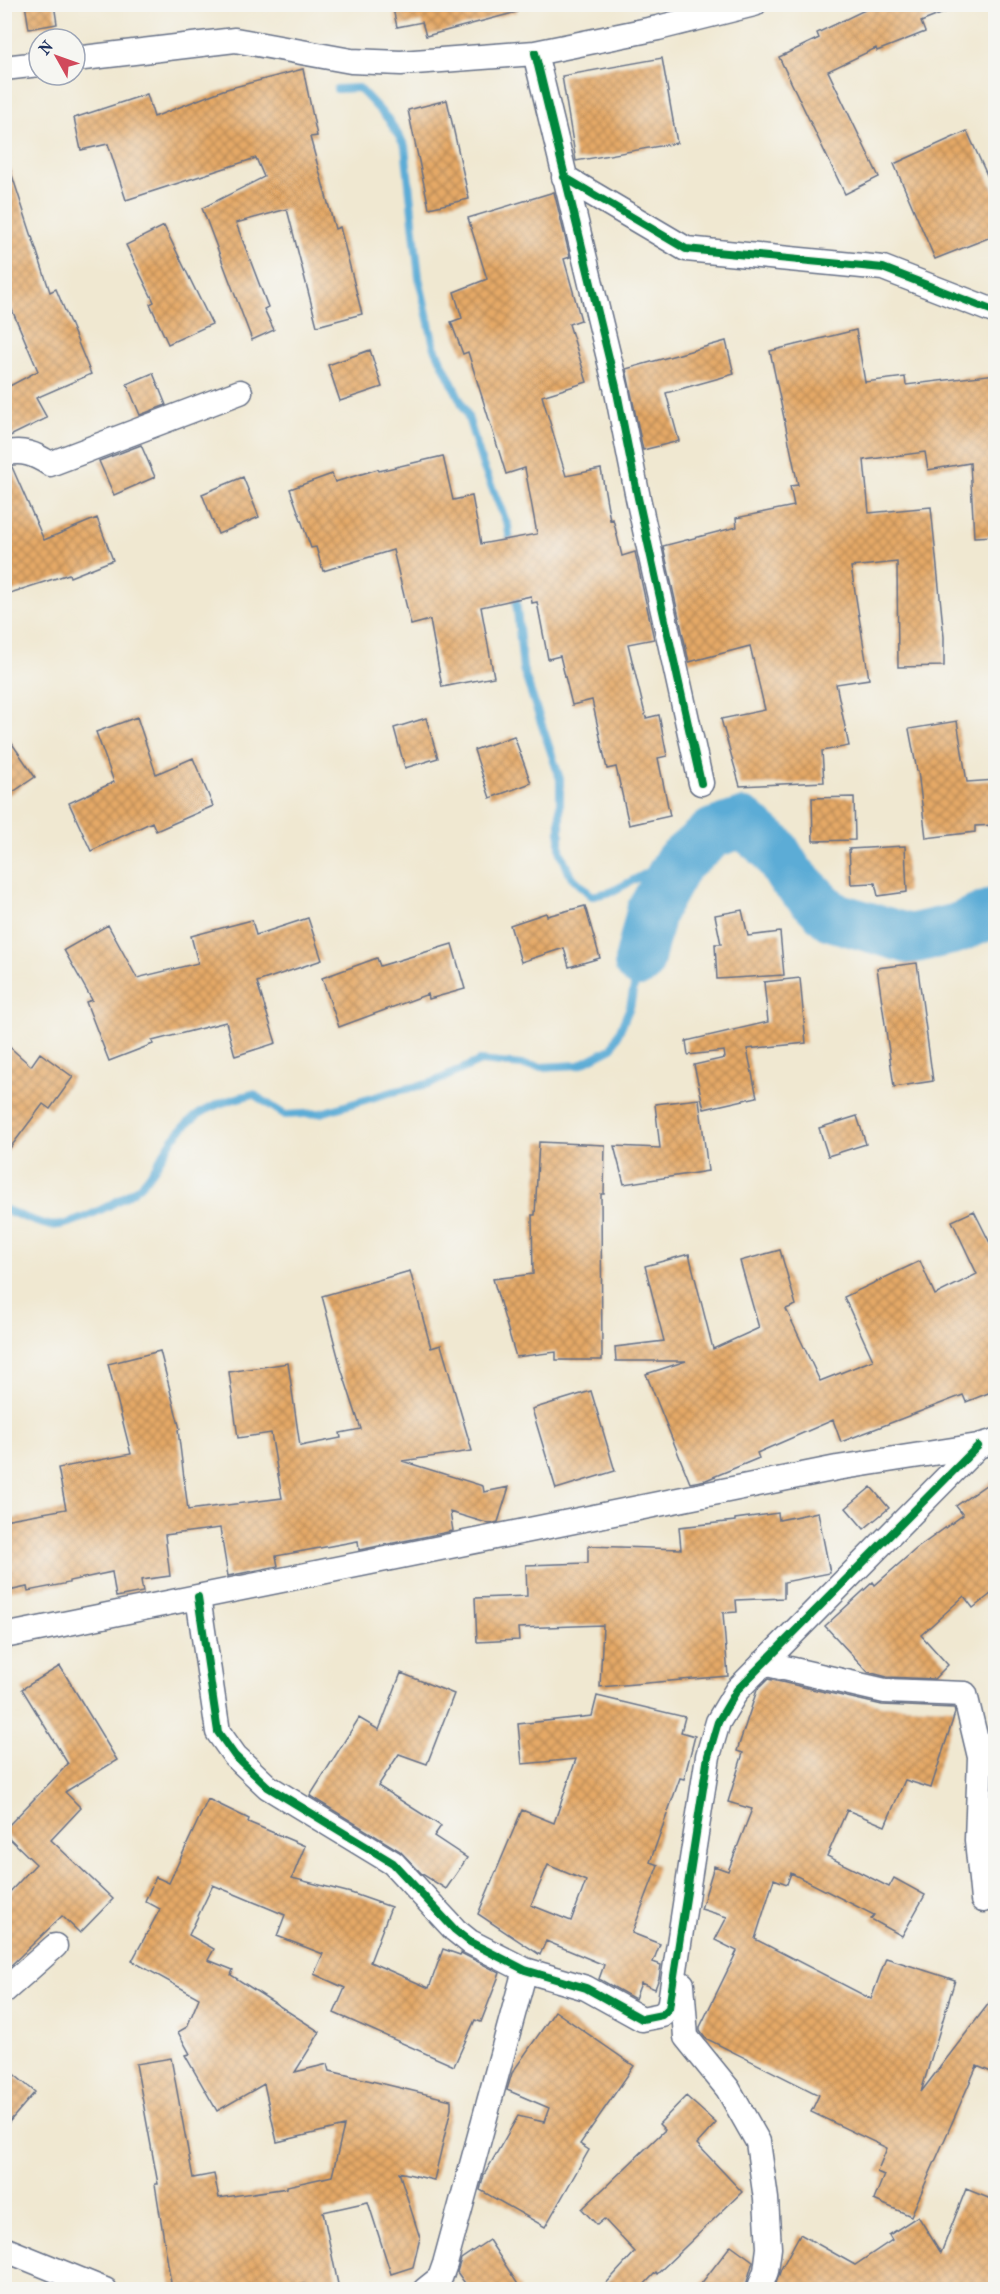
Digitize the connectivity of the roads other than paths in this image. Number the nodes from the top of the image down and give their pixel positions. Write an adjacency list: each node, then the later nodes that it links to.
1 (754, 4): 2 (street)
2 (671, 14): 3 (street)
3 (535, 53): 4 (street); 7 (street)
4 (87, 58)
5 (27, 65): 6 (street)
6 (4, 68)
7 (564, 177): 8 (street); 11 (street)
8 (996, 312)
9 (240, 392): 10 (street)
10 (4, 454)
11 (701, 783)
12 (987, 1443): 13 (street); 15 (street)
13 (198, 1597): 14 (street); 19 (street)
14 (4, 1636)
15 (763, 1663): 16 (street); 17 (street)
16 (983, 1900)
17 (679, 1945): 19 (street); 24 (street)
18 (55, 1946): 20 (street)
19 (525, 1970): 23 (street)
20 (4, 1991)
21 (4, 2249): 22 (street)
22 (105, 2289)
23 (425, 2289)
24 (759, 2289)

